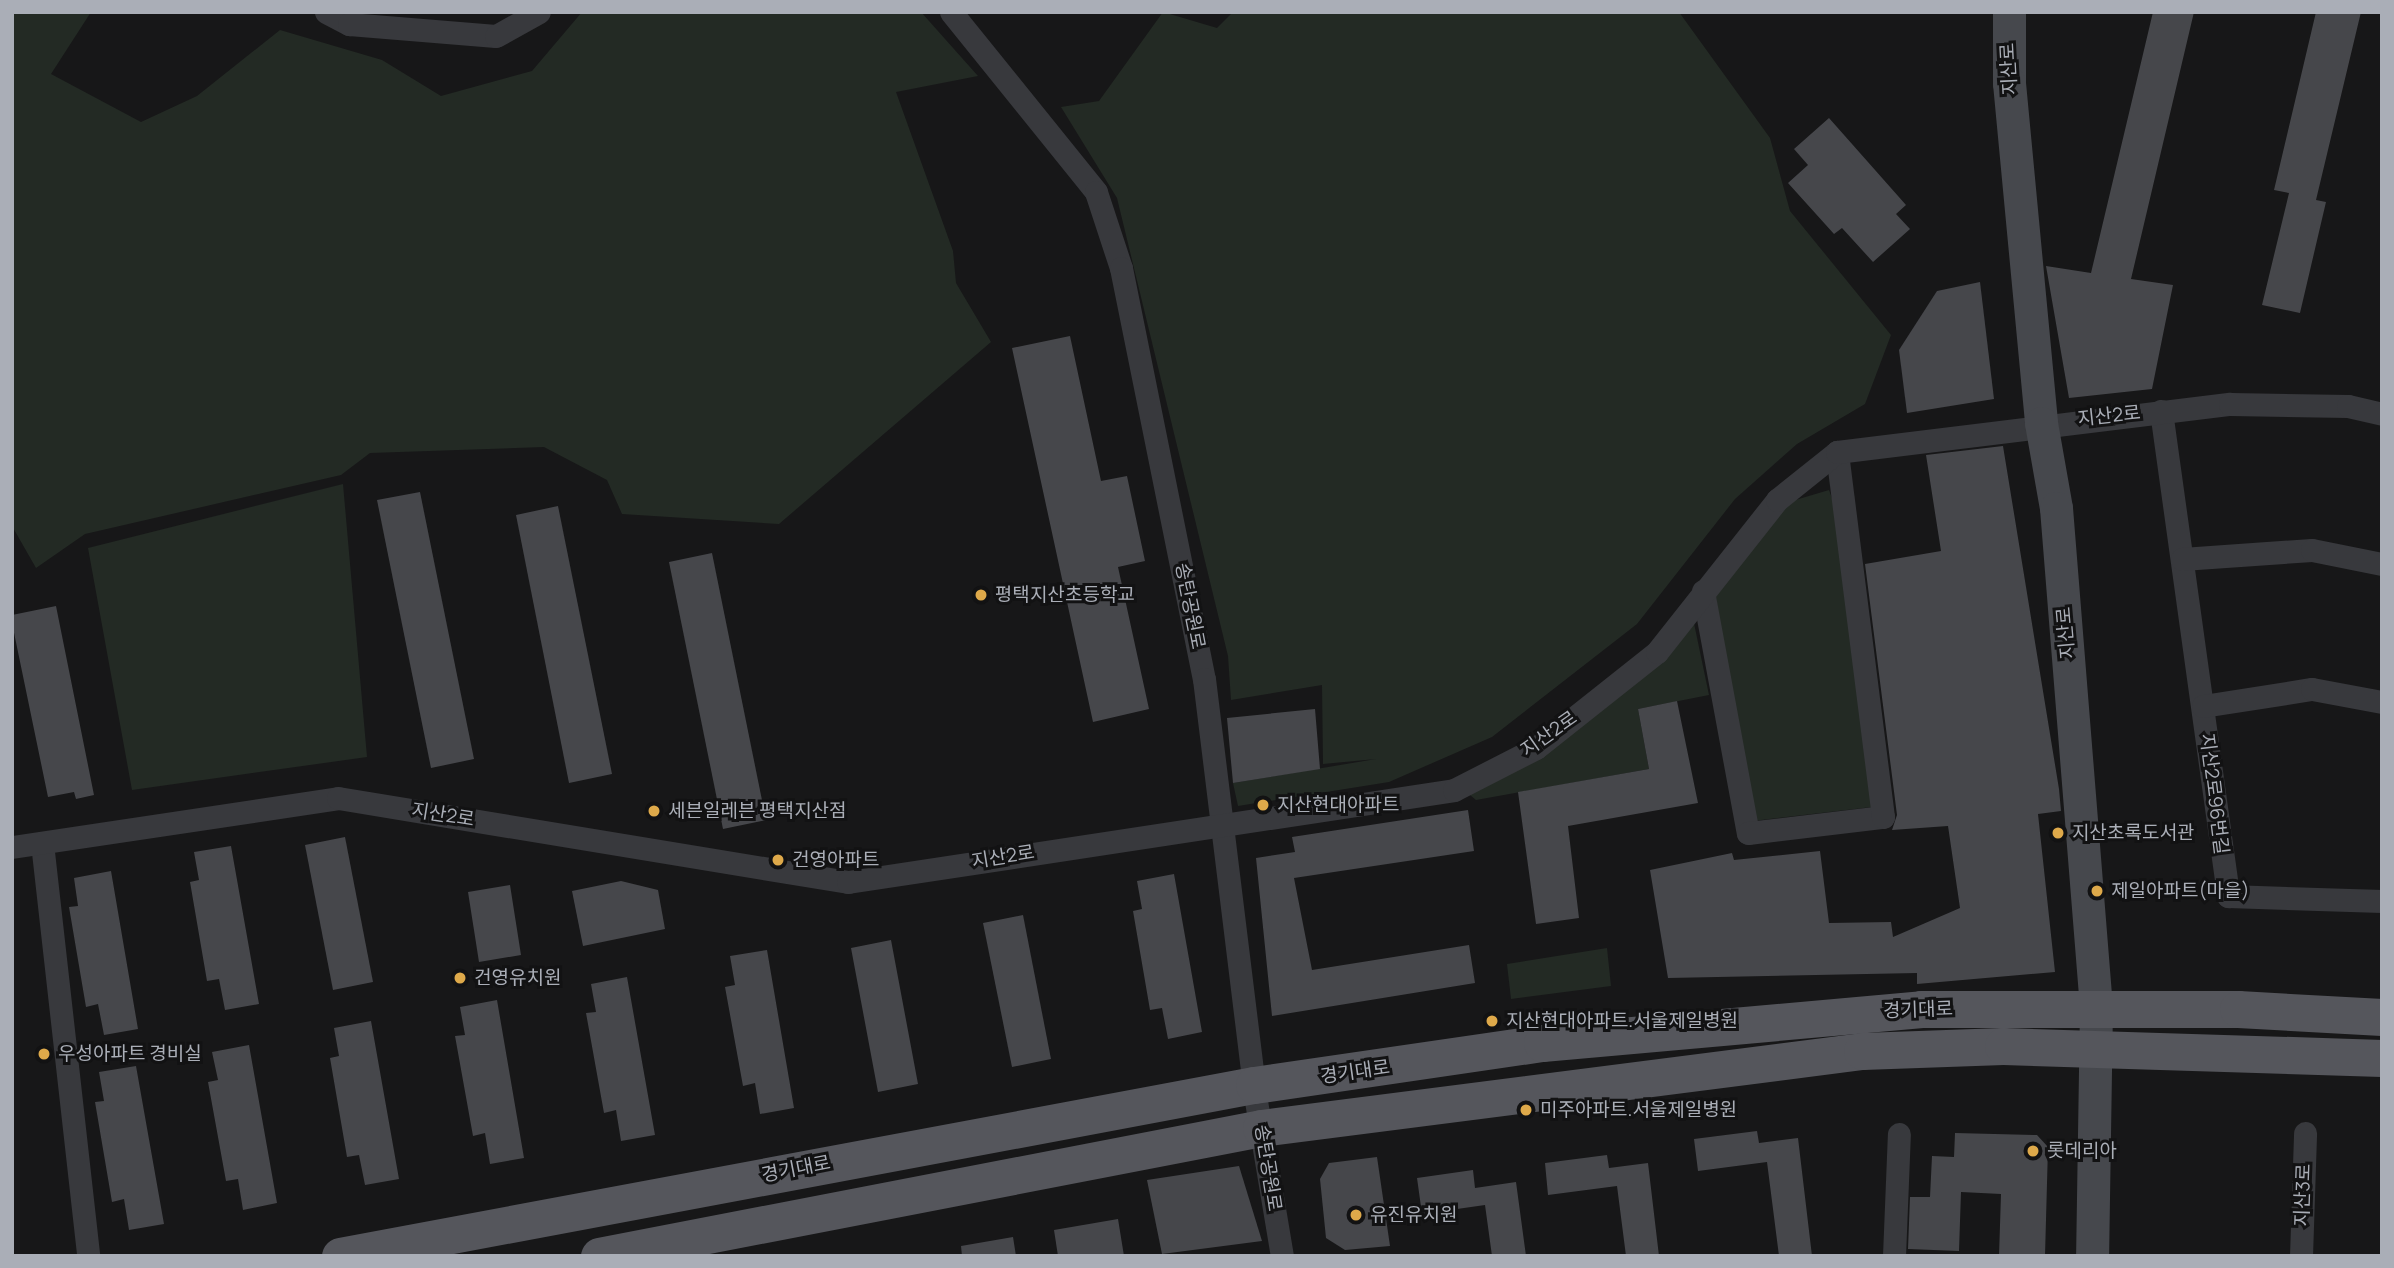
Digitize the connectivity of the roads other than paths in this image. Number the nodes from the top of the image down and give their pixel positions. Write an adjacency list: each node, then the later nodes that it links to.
1 (326, 12): 2 (street)
2 (539, 12)
3 (951, 12): 14 (street, 송탄공원로)
4 (2009, 12): 7 (main road, 지산로)
5 (2161, 411): 6 (street, 지산2로); 7 (street, 지산2로); 9 (street, 지산2로96번길)
6 (2382, 414)
7 (2041, 423): 8 (street, 지산2로); 18 (main road, 지산로)
8 (1837, 452): 11 (street, 지산2로); 11 (street)
9 (2182, 559): 10 (street); 13 (street, 지산2로96번길)
10 (2382, 564)
11 (1703, 591): 14 (street, 지산2로)
12 (2382, 702): 13 (street, 지산2로96번길)
13 (2203, 706): 17 (street, 지산2로96번길)
14 (1225, 821): 15 (street, 지산2로); 22 (street, 송탄공원로)
15 (42, 843): 16 (street, 지산2로); 26 (street)
16 (12, 847)
17 (2382, 901)
18 (2095, 1007): 19 (main road, 경기대로); 20 (main road, 지산로); 22 (main road, 경기대로)
19 (2382, 1017)
20 (2096, 1048): 21 (main road, 경기대로); 23 (main road, 경기대로); 31 (main road, 지산로)
21 (2382, 1058)
22 (1254, 1085): 23 (street, 송탄공원로); 27 (main road, 경기대로)
23 (1261, 1128): 28 (main road, 경기대로); 29 (street, 송탄공원로)
24 (2305, 1133): 32 (street, 지산3로)
25 (1899, 1134): 30 (street)
26 (88, 1256)
27 (340, 1256)
28 (599, 1256)
29 (1282, 1256)
30 (1894, 1256)
31 (2092, 1256)
32 (2301, 1256)

